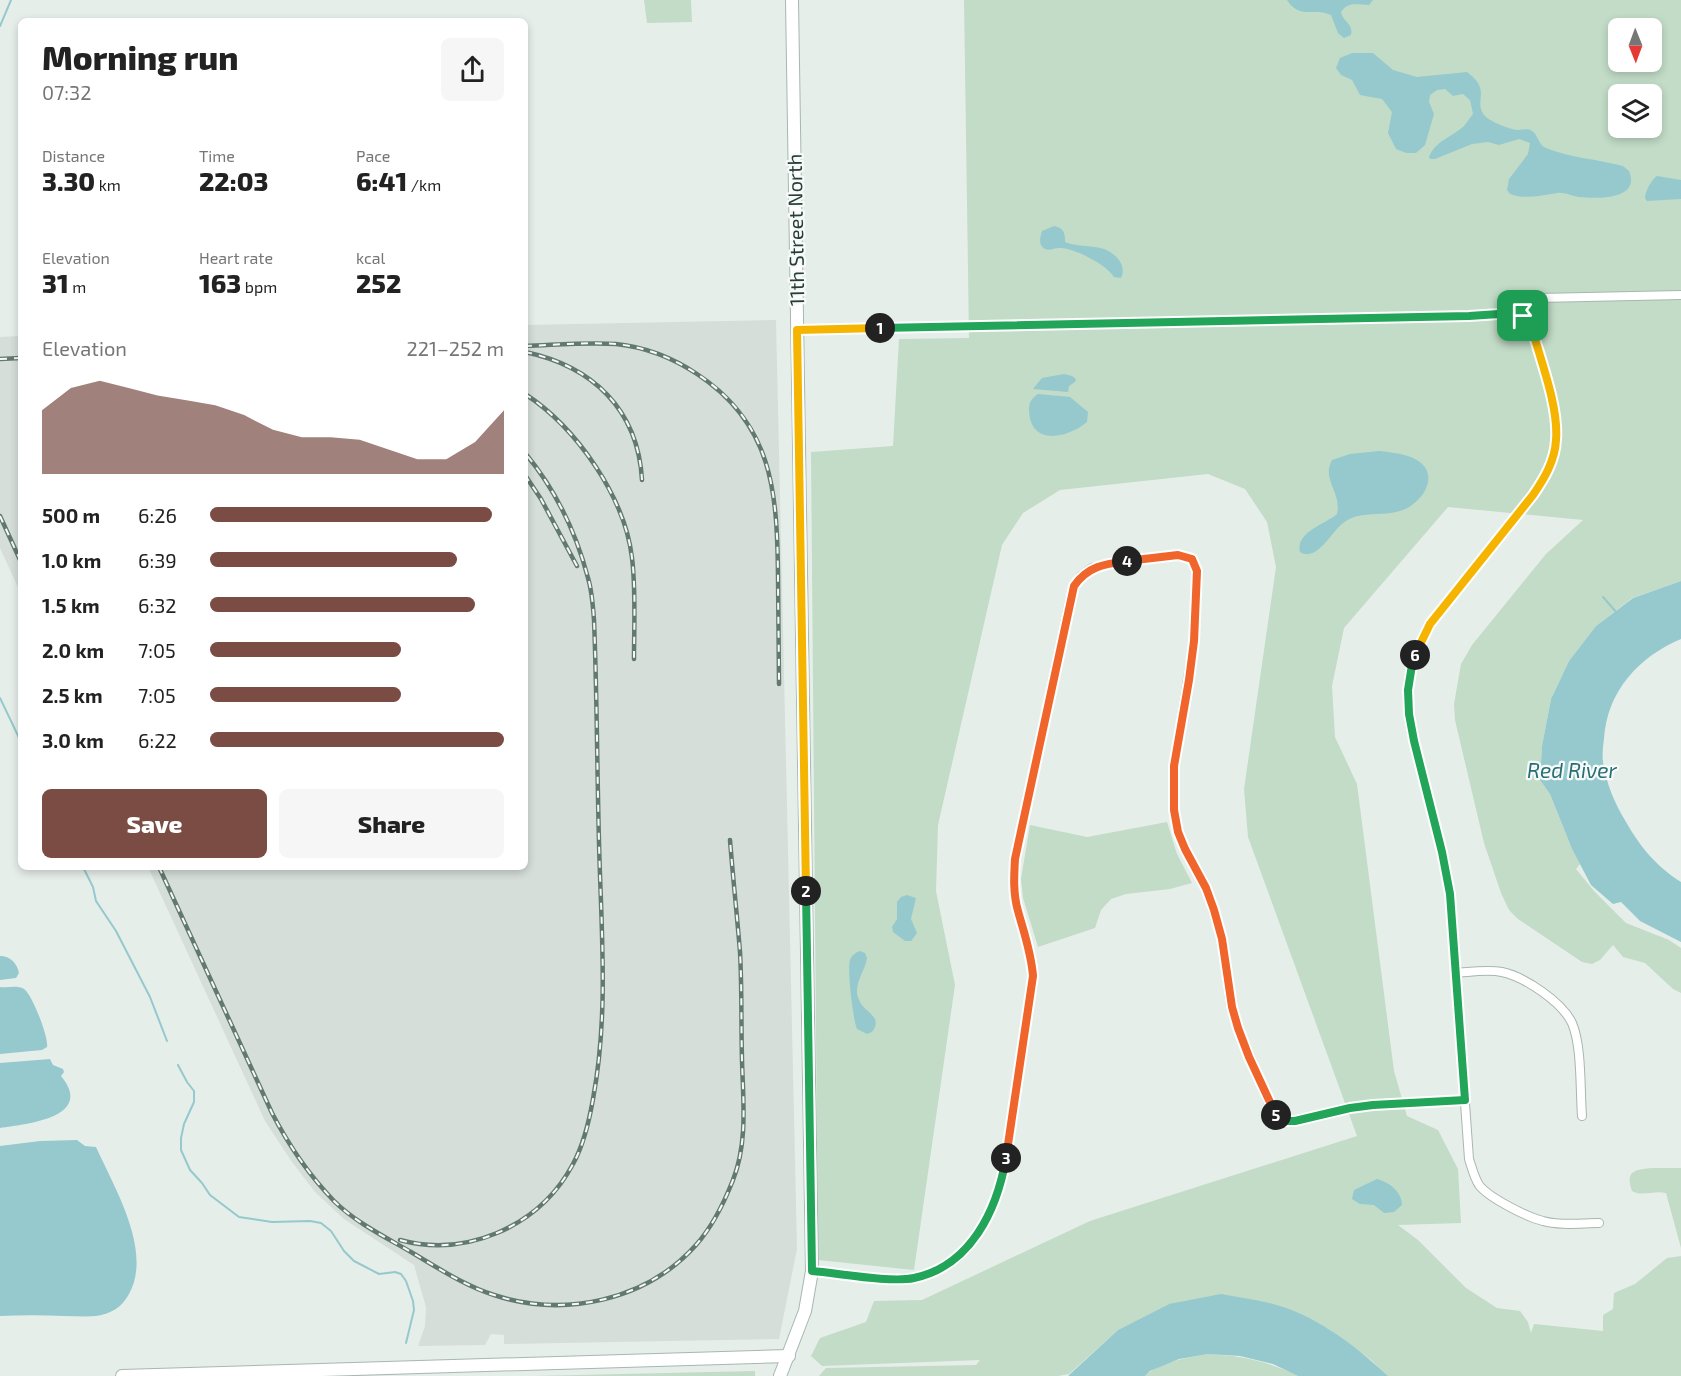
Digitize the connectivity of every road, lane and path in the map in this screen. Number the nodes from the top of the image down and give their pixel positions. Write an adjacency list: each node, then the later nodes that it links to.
1 (792, 0): 4 (street, 11th Street North)
2 (1681, 295): 3 (street)
3 (1523, 316): 4 (street); 5 (street)
4 (797, 330): 9 (street, 11th Street North)
5 (1456, 973): 6 (street); 7 (street)
6 (1465, 1100): 8 (street); 9 (street)
7 (1582, 1116)
8 (1599, 1223)
9 (812, 1271): 10 (street, 11th Street North)
10 (789, 1356): 11 (street); 12 (street, 11th Street North)
11 (122, 1376)
12 (780, 1376)

